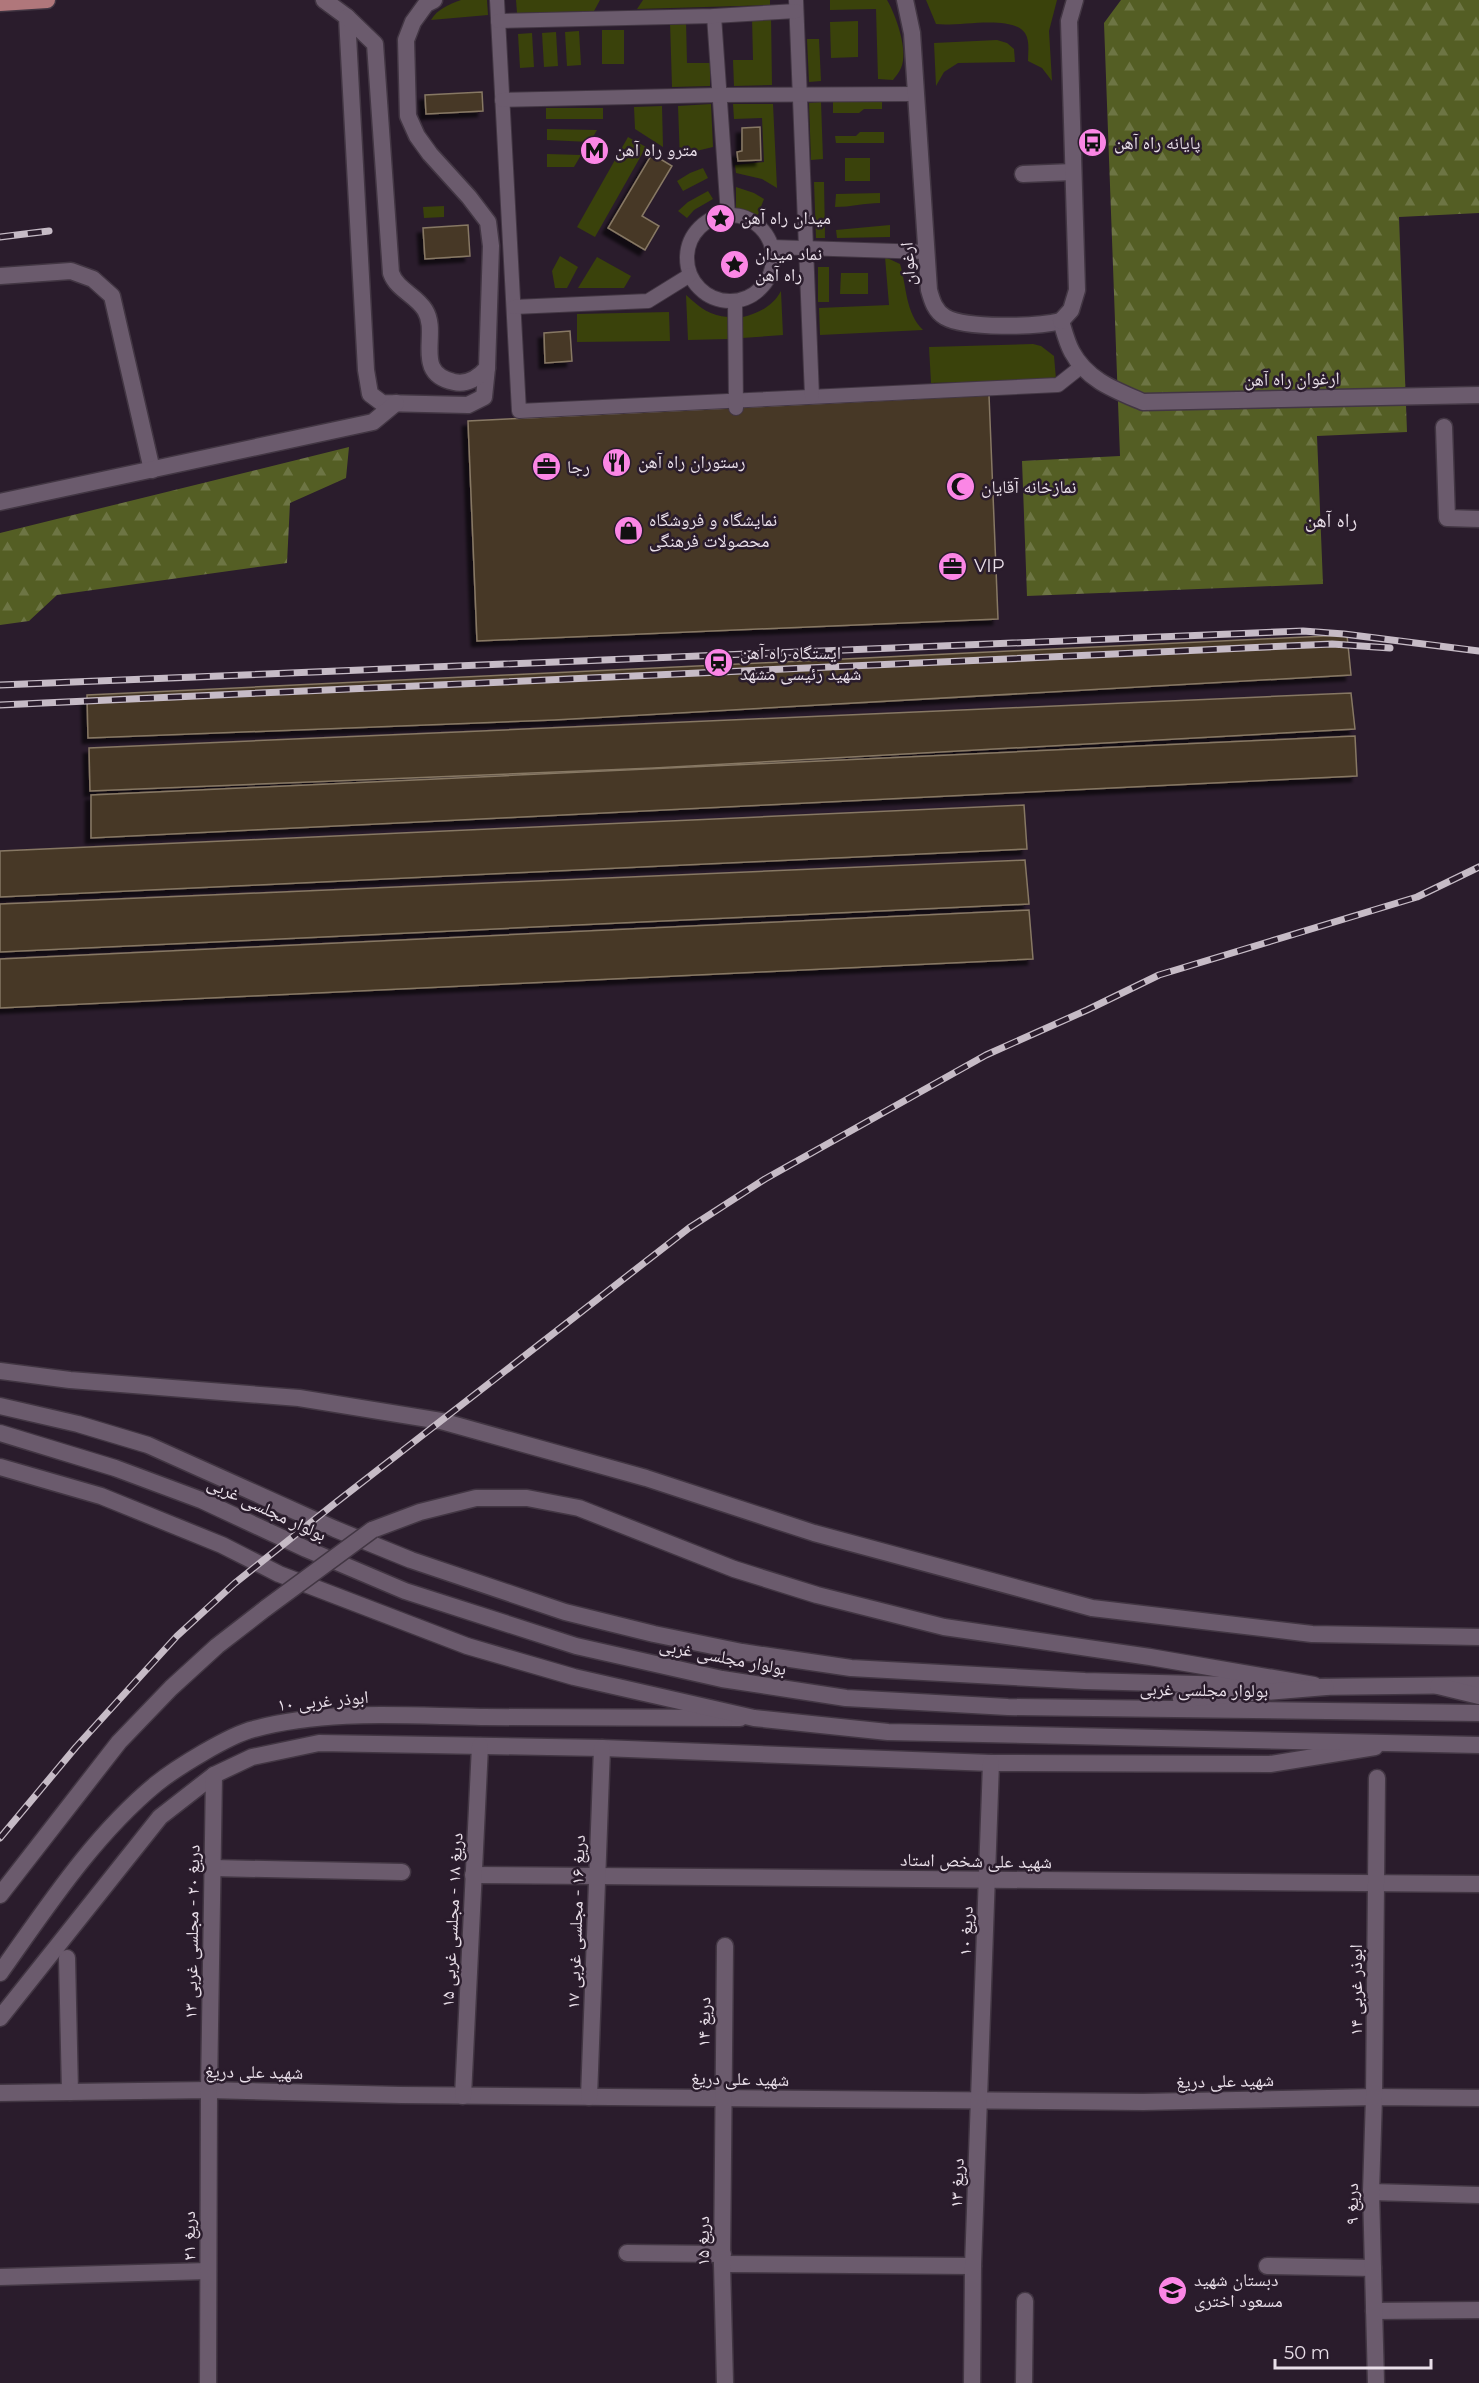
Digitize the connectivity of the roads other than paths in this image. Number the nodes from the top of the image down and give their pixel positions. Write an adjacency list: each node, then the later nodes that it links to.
1 (47, 0): 7 (main road)
2 (324, 0): 9 (street)
3 (434, 0): 28 (street)
4 (497, 0): 11 (street)
5 (905, 0): 13 (street, ارغوان)
6 (1075, 0): 16 (street)
7 (0, 3)
8 (796, 6): 10 (street); 12 (street)
9 (347, 16): 28 (street); 31 (street)
10 (714, 16): 11 (street); 14 (street)
11 (498, 21): 15 (street)
12 (800, 94): 13 (street); 14 (street); 20 (street)
13 (916, 94): 21 (street, ارغوان)
14 (720, 95): 15 (street); 18 (street)
15 (502, 100): 25 (street)
16 (1073, 172): 17 (street); 26 (street)
17 (1023, 174)
18 (728, 214): 19 (street); 22 (street)
19 (772, 247): 20 (street); 24 (street)
20 (806, 248): 21 (street); 30 (street)
21 (927, 252): 26 (street, ارغوان)
22 (690, 275): 24 (street); 25 (street)
23 (0, 276): 34 (street)
24 (735, 301): 32 (street)
25 (513, 307): 32 (street)
26 (1061, 321): 27 (street)
27 (1082, 366): 29 (street, ارغوان راه آهن); 30 (street)
28 (487, 368): 31 (street)
29 (1479, 395)
30 (812, 396): 32 (street)
31 (396, 403): 34 (street)
32 (736, 404)
33 (1444, 427): 36 (street)
34 (152, 470): 35 (street)
35 (0, 502)
36 (1479, 519)
37 (0, 1371): 41 (street)
38 (0, 1406): 44 (street)
39 (0, 1433): 46 (street, بولوار مجلسی غربی)
40 (0, 1467): 48 (street)
41 (1479, 1637)
42 (1479, 1685): 43 (street)
43 (1438, 1686): 44 (street); 45 (street)
44 (1326, 1687): 46 (street); 63 (street, bridge)
45 (1479, 1696)
46 (1082, 1707): 47 (street, بولوار مجلسی غربی)
47 (1479, 1713)
48 (754, 1718): 49 (street); 66 (street, ابوذر غربی ۱۰)
49 (1399, 1743): 50 (street); 53 (street)
50 (1479, 1745)
51 (480, 1746): 52 (street); 54 (street); 58 (street, دریغ ۱۸ - مجلسی غربی ۱۵)
52 (602, 1748): 53 (street); 59 (street, دریغ ۱۶ - مجلسی غربی ۱۷)
53 (992, 1762): 60 (street, دریغ ۱۰)
54 (214, 1775): 56 (street, دریغ ۲۰ - مجلسی غربی ۱۳); 67 (street)
55 (1377, 1778): 61 (street, ابوذر غربی ۱۴)
56 (213, 1868): 57 (street); 68 (street, دریغ ۲۰ - مجلسی غربی ۱۳)
57 (402, 1872)
58 (474, 1875): 59 (street, شهید علی شخص استاد); 71 (street, دریغ ۱۸ - مجلسی غربی ۱۵)
59 (597, 1876): 60 (street, شهید علی شخص استاد); 72 (street, دریغ ۱۶ - مجلسی غربی ۱۷)
60 (987, 1880): 61 (street, شهید علی شخص استاد); 76 (street, دریغ ۱۰)
61 (1376, 1884): 62 (street, شهید علی شخص استاد); 73 (street, ابوذر غربی ۱۴)
62 (1479, 1884)
63 (0, 1895)
64 (725, 1946): 75 (street, دریغ ۱۴)
65 (68, 1958): 69 (street)
66 (0, 1973)
67 (0, 2018)
68 (209, 2090): 69 (street, شهید علی دریغ); 71 (street, شهید علی دریغ); 84 (street, دریغ ۲۱)
69 (70, 2092): 70 (street, شهید علی دریغ)
70 (0, 2093)
71 (463, 2096): 72 (street, شهید علی دریغ)
72 (589, 2097): 75 (street, شهید علی دریغ)
73 (1374, 2097): 74 (street, شهید علی دریغ); 76 (street, شهید علی دریغ); 77 (street, دریغ ۹)
74 (1479, 2098)
75 (723, 2099): 76 (street, شهید علی دریغ); 80 (street, دریغ ۱۵)
76 (979, 2100): 82 (street, دریغ ۱۳)
77 (1371, 2192): 78 (street); 83 (street, دریغ ۹)
78 (1479, 2195)
79 (627, 2253): 80 (street)
80 (723, 2259): 82 (street); 90 (street, دریغ ۱۵)
81 (1267, 2265): 83 (street)
82 (973, 2266): 91 (street, دریغ ۱۳)
83 (1373, 2268): 88 (street, دریغ ۹)
84 (208, 2271): 85 (street); 89 (street, دریغ ۲۱)
85 (0, 2277)
86 (1025, 2301): 92 (street)
87 (1479, 2310): 88 (street)
88 (1374, 2311): 93 (street, دریغ ۹)
89 (208, 2383)
90 (725, 2383)
91 (972, 2383)
92 (1024, 2383)
93 (1376, 2383)

